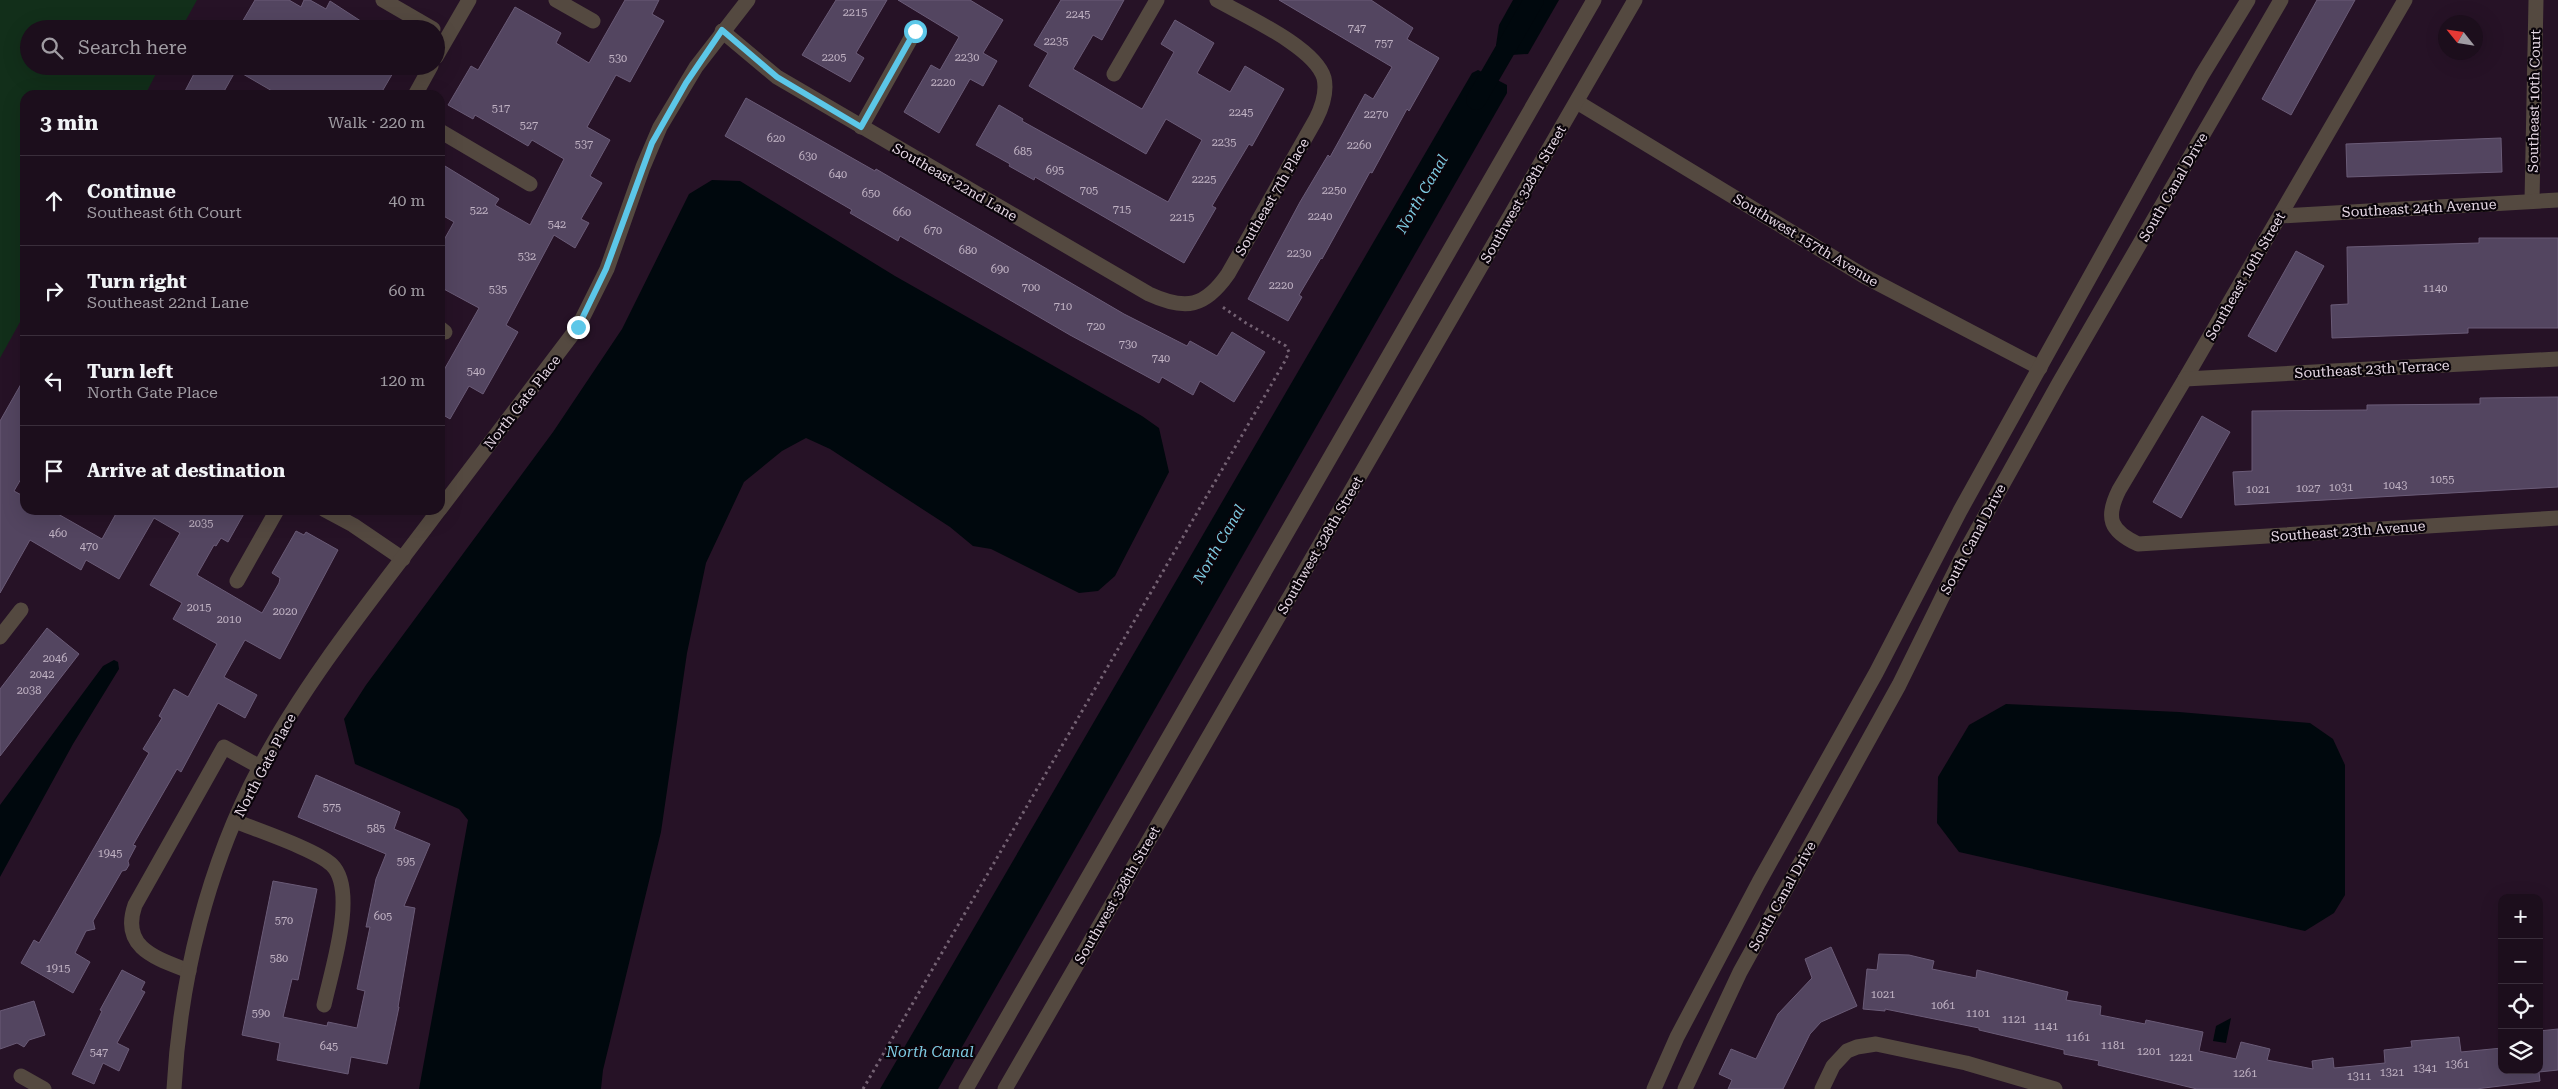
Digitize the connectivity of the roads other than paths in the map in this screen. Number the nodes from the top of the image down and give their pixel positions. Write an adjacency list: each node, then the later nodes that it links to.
1 (383, 0): 13 (street)
2 (469, 0): 15 (street)
3 (556, 0): 14 (street)
4 (748, 0): 16 (street, North Gate Place)
5 (1157, 0): 18 (street)
6 (1217, 0): 28 (street, Southeast 7th Place)
7 (1594, 0): 49 (street)
8 (1635, 0): 21 (street, Southwest 328th Street)
9 (2248, 0): 30 (street, South Canal Drive)
10 (2282, 0): 52 (street, South Canal Drive)
11 (2404, 0): 27 (street, Southeast 10th Street)
12 (2536, 0): 26 (street, Southeast 10th Court)
13 (417, 20)
14 (593, 21)
15 (445, 30)
16 (722, 30): 22 (street, Southeast 22nd Lane); 32 (street, North Gate Place)
17 (915, 31): 22 (street)
18 (1114, 74)
19 (426, 75): 20 (street)
20 (418, 90)
21 (1577, 102): 30 (street, Southwest 157th Avenue); 50 (street, Southwest 328th Street)
22 (861, 127): 28 (street, Southeast 22nd Lane)
23 (445, 134): 24 (street)
24 (530, 184)
25 (2558, 200): 26 (street, Southeast 24th Avenue)
26 (2532, 201): 27 (street, Southeast 24th Avenue)
27 (2280, 216): 31 (street, Southeast 10th Street)
28 (1205, 298)
29 (2558, 359): 31 (street, Southeast 23th Terrace)
30 (2040, 368): 51 (street, South Canal Drive)
31 (2185, 380): 37 (street, Southeast 10th Street)
32 (445, 503)
33 (274, 515): 39 (street)
34 (334, 515): 38 (street)
35 (436, 515): 38 (street, North Gate Place)
36 (2558, 518): 37 (street, Southeast 23th Avenue)
37 (2138, 544)
38 (403, 558): 42 (street, North Gate Place)
39 (238, 581)
40 (21, 610): 41 (street)
41 (0, 637)
42 (260, 767): 43 (street, North Gate Place); 44 (street)
43 (235, 821): 44 (street, North Gate Place); 45 (street)
44 (189, 971): 48 (street, North Gate Place)
45 (324, 1005)
46 (21, 1076): 47 (street)
47 (44, 1089)
48 (174, 1089)
49 (966, 1089)
50 (1005, 1089)
51 (1654, 1089)
52 (1685, 1089)
53 (1822, 1089): 54 (street)
54 (2055, 1089)

